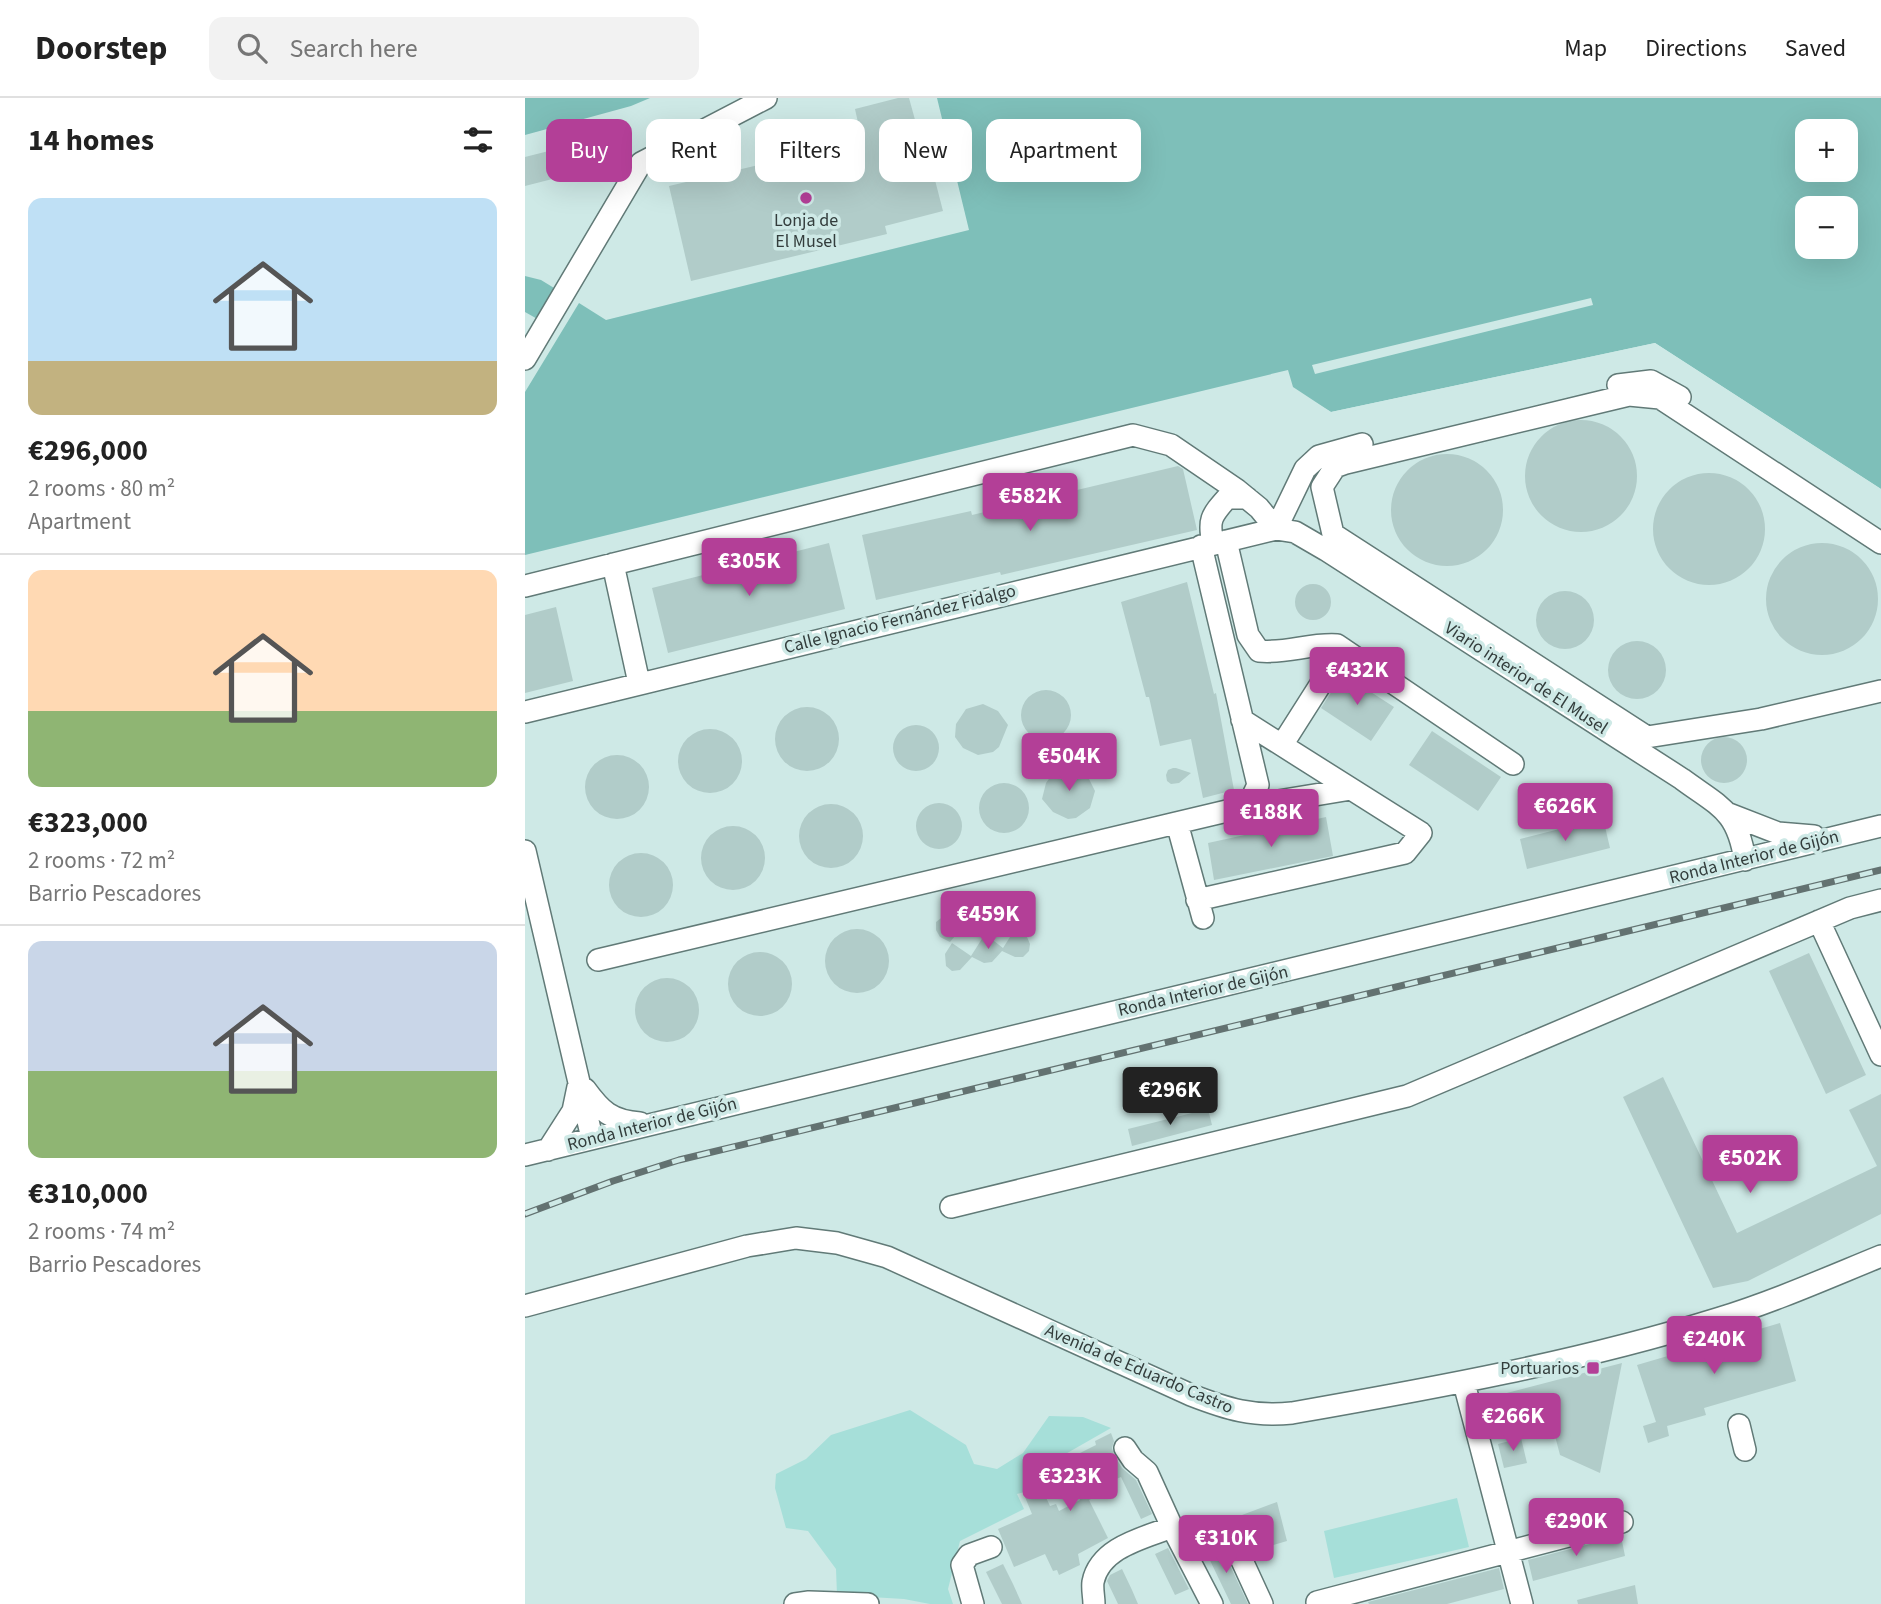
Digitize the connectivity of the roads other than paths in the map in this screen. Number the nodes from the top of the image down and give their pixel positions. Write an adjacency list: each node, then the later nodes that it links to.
1 (766, 98): 2 (street)
2 (525, 359)
3 (1247, 498): 5 (street); 6 (street); 8 (street)
4 (1881, 528): 5 (street)
5 (1276, 529): 6 (street, Calle Ignacio Fernández Fidalgo); 21 (street, Viario interior de El Musel)
6 (1213, 543): 11 (street); 12 (street); 13 (street, Calle Ignacio Fernández Fidalgo)
7 (1881, 543): 14 (street)
8 (614, 564): 9 (street); 13 (street)
9 (525, 586)
10 (1343, 649): 11 (street); 17 (street); 18 (street)
11 (1259, 651): 12 (street)
12 (1228, 659): 16 (street)
13 (639, 683): 15 (street, Calle Ignacio Fernández Fidalgo)
14 (1881, 691)
15 (525, 712)
16 (1242, 720): 17 (street); 20 (street)
17 (1282, 745): 19 (street)
18 (1513, 764)
19 (1351, 789): 20 (street); 22 (street)
20 (1248, 806): 22 (street)
21 (1729, 814): 24 (street); 26 (street, Viario interior de El Musel)
22 (1177, 823): 30 (street)
23 (1881, 826): 24 (street, Ronda Interior de Gijón)
24 (1829, 838): 26 (street, Ronda Interior de Gijón)
25 (525, 851): 28 (street)
26 (1745, 860): 33 (street, Ronda Interior de Gijón)
27 (1881, 900): 29 (street)
28 (532, 912): 32 (street)
29 (1819, 921): 31 (street); 37 (street)
30 (598, 960)
31 (1881, 1055)
32 (580, 1081): 33 (street); 34 (street); 35 (street)
33 (649, 1124): 34 (street, Ronda Interior de Gijón)
34 (592, 1138): 35 (street, Ronda Interior de Gijón)
35 (548, 1150): 36 (street, Ronda Interior de Gijón)
36 (525, 1155)
37 (951, 1208)
38 (1881, 1256): 40 (street, Avenida de Eduardo Castro)
39 (525, 1306): 40 (street, Avenida de Eduardo Castro)
40 (1464, 1383): 48 (street)
41 (1739, 1425): 43 (street)
42 (1125, 1448): 45 (street)
43 (1745, 1450)
44 (1622, 1522): 48 (street)
45 (1172, 1527): 53 (street); 54 (street)
46 (1233, 1541): 55 (street)
47 (991, 1547): 52 (street)
48 (1509, 1553): 49 (street); 56 (street)
49 (1317, 1602)
50 (795, 1604): 51 (street)
51 (867, 1604)
52 (973, 1604)
53 (1094, 1604)
54 (1212, 1604)
55 (1262, 1604)
56 (1522, 1604)

